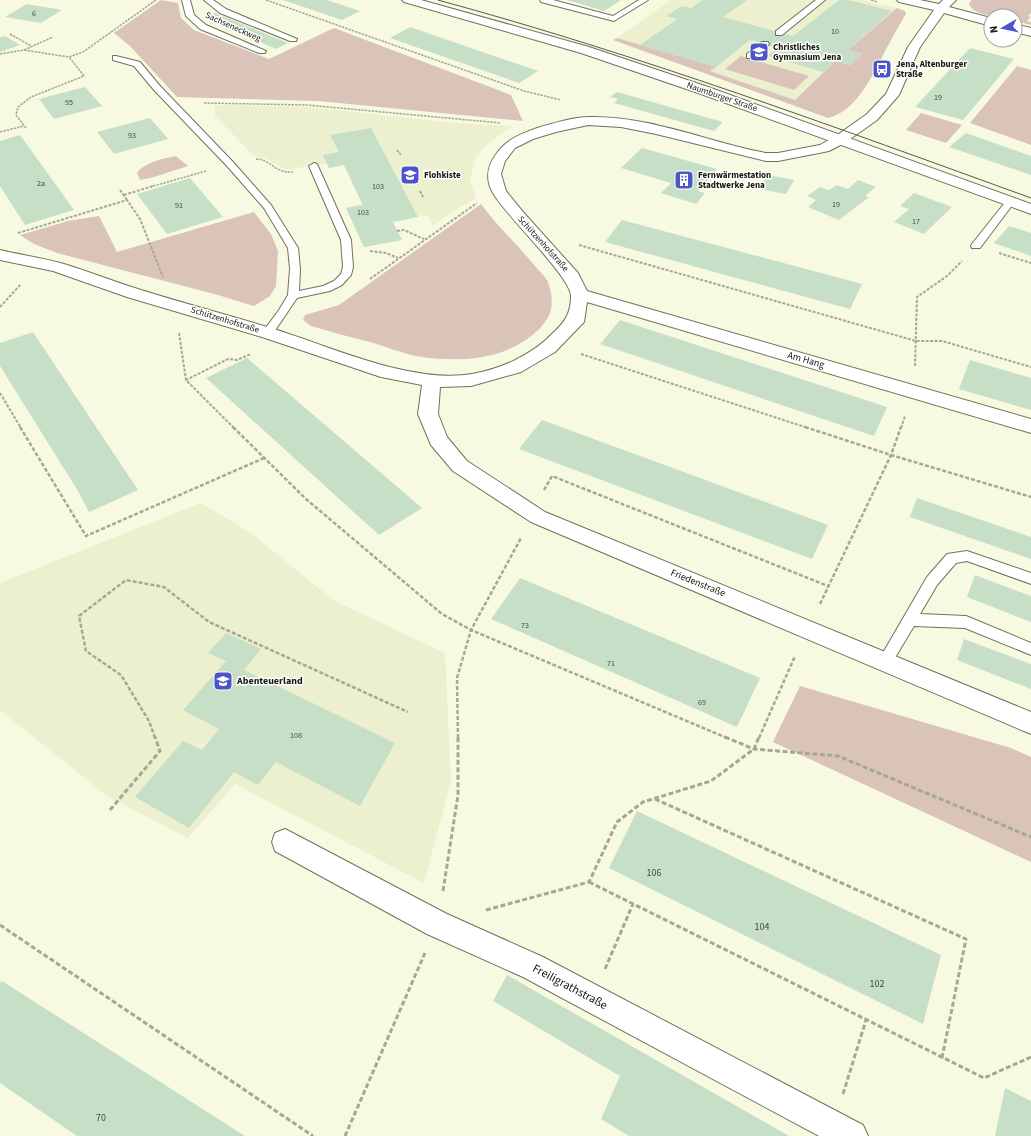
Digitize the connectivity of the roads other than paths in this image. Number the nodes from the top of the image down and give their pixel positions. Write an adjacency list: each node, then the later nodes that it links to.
1 (186, 0): 13 (lane, Sachseneckweg)
2 (208, 0): 11 (lane, Sachseneckweg)
3 (408, 0): 16 (street, Naumburger Straße)
4 (544, 0): 5 (lane)
5 (644, 0)
6 (821, 0): 10 (lane)
7 (902, 0): 8 (street)
8 (946, 4): 9 (street); 16 (street, Schützenhofstraße)
9 (983, 19)
10 (779, 33)
11 (293, 38)
12 (765, 44): 14 (lane)
13 (262, 51)
14 (750, 56)
15 (116, 58): 23 (lane)
16 (841, 139): 18 (street, Naumburger Straße); 22 (street, Schützenhofstraße)
17 (315, 168): 23 (lane)
18 (1010, 202): 19 (street, Naumburger Straße); 20 (lane)
19 (1031, 209)
20 (976, 246)
21 (0, 254): 24 (street, Schützenhofstraße)
22 (580, 294): 25 (street, Schützenhofstraße); 26 (street, Am Hang)
23 (293, 295): 24 (lane)
24 (272, 335): 25 (street, Schützenhofstraße)
25 (432, 381): 30 (street, Friedenstraße)
26 (1031, 426)
27 (1031, 579): 28 (lane)
28 (911, 620): 29 (lane); 30 (lane)
29 (1031, 649)
30 (885, 662): 31 (street, Friedenstraße)
31 (1031, 723)
32 (285, 842): 33 (street, Freiligrathstraße)
33 (842, 1131)

